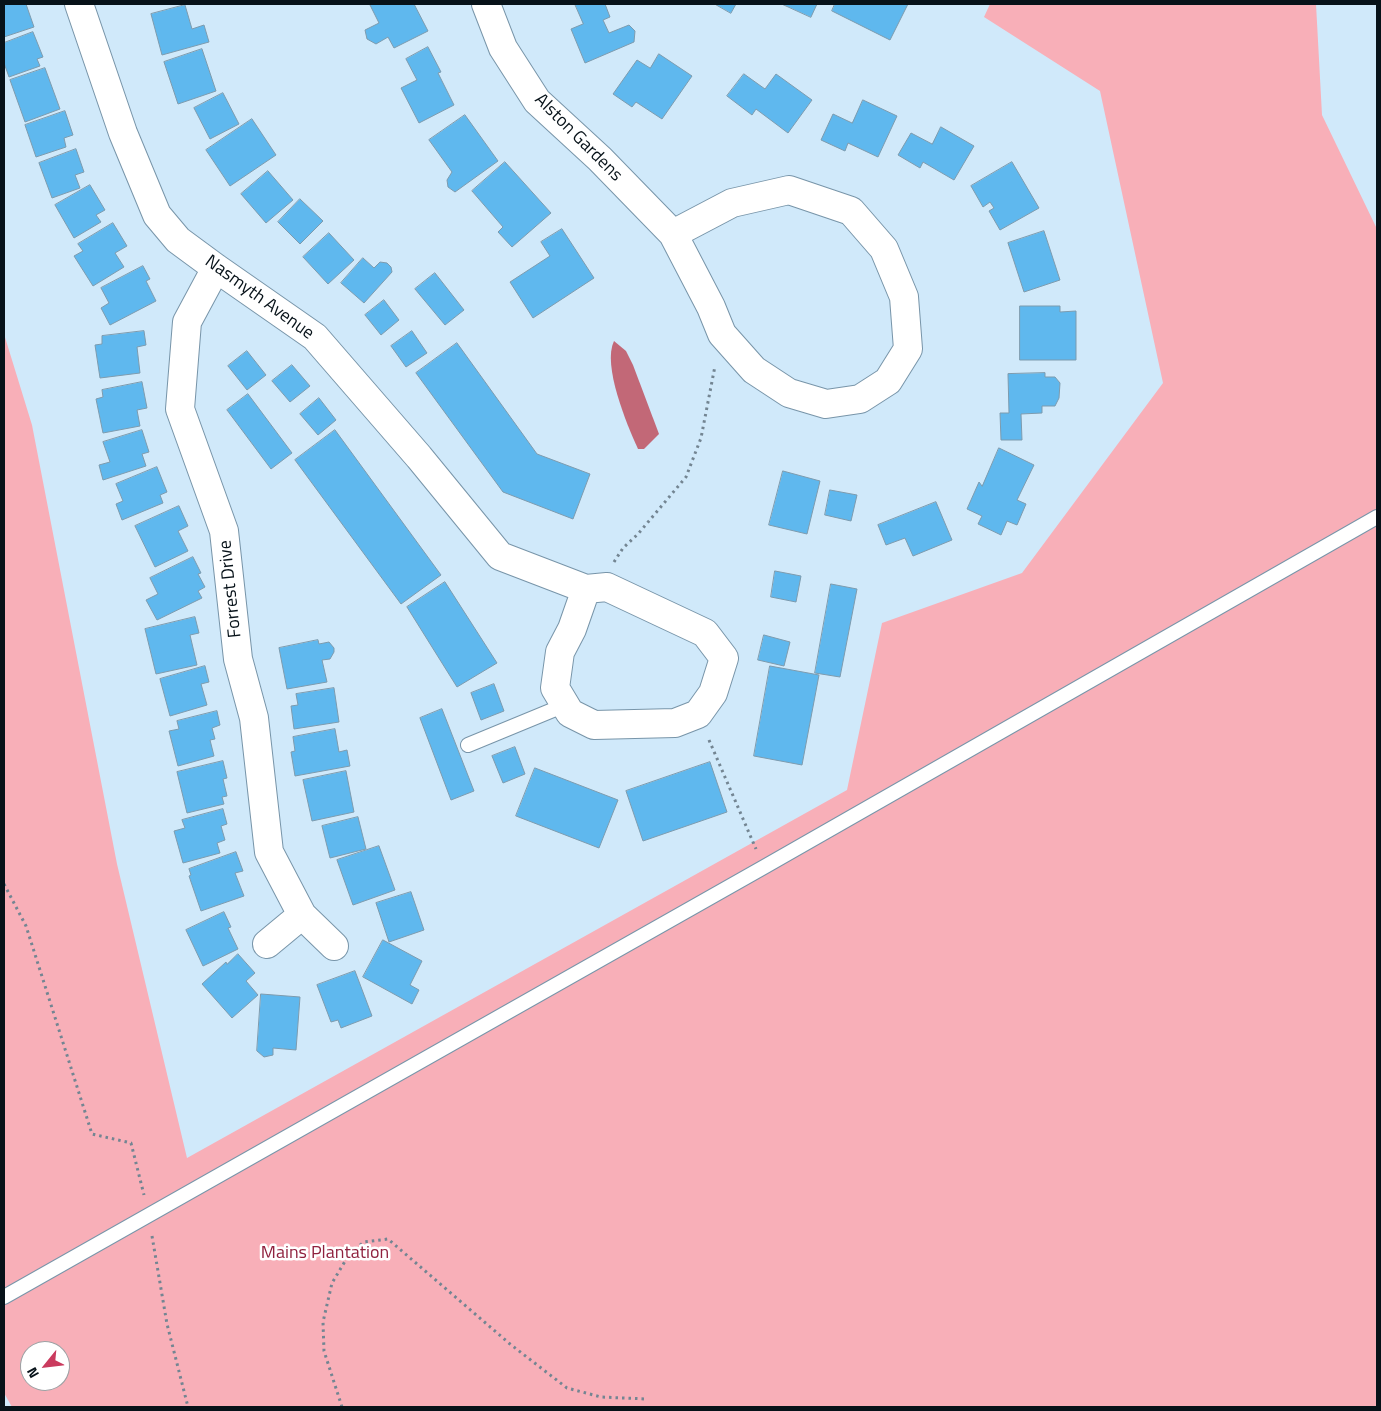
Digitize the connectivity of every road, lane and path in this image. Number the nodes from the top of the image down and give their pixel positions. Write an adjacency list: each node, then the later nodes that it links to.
1 (80, 4): 4 (street, Nasmyth Avenue)
2 (486, 4): 3 (street, Alston Gardens)
3 (673, 234): 5 (street, Alston Gardens); 5 (street, Alston Gardens)
4 (216, 268): 7 (street, Nasmyth Avenue); 13 (street, Forrest Drive)
5 (722, 334): 7 (path)
6 (1377, 517): 11 (lane)
7 (597, 588): 8 (street); 9 (street, Nasmyth Avenue)
8 (565, 704): 9 (street); 10 (lane)
9 (698, 714): 11 (path)
10 (468, 745)
11 (764, 867): 16 (lane)
12 (4, 884): 16 (path)
13 (302, 915): 14 (street); 15 (street, Forrest Drive)
14 (267, 944)
15 (334, 946)
16 (149, 1215): 17 (lane); 19 (path)
17 (4, 1297)
18 (646, 1399): 20 (path)
19 (188, 1407)
20 (342, 1407)

